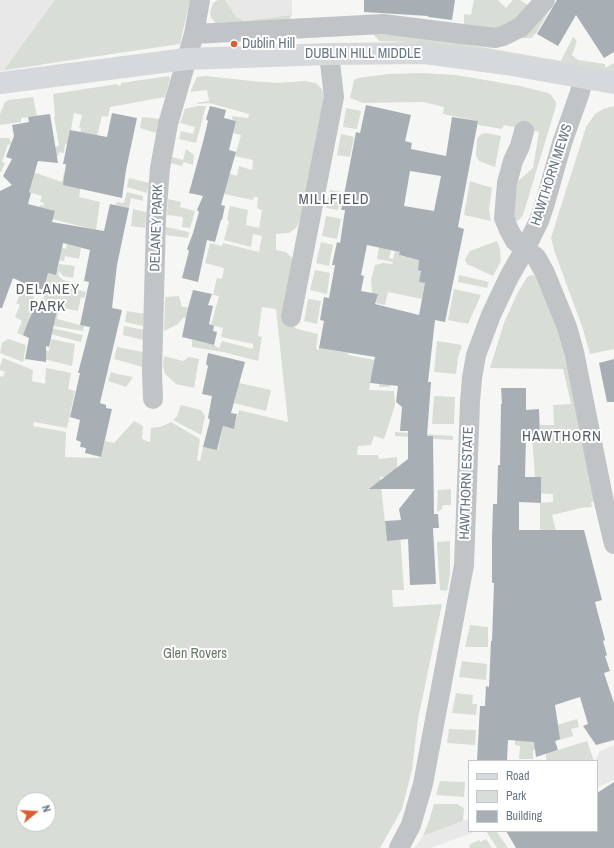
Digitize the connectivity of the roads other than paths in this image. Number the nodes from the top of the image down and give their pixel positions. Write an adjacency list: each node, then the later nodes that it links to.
1 (200, 0): 3 (street, DELANEY PARK)
2 (545, 0): 3 (street)
3 (194, 34): 5 (street, DELANEY PARK)
4 (329, 54): 5 (street, DUBLIN HILL MIDDLE); 6 (street, DUBLIN HILL MIDDLE); 11 (street)
5 (186, 59): 7 (street, DUBLIN HILL MIDDLE); 12 (street, DELANEY PARK)
6 (583, 78): 8 (street, DUBLIN HILL MIDDLE); 10 (street, HAWTHORN MEWS)
7 (0, 83)
8 (614, 83)
9 (524, 131): 10 (street)
10 (526, 248): 13 (street); 14 (street, HAWTHORN ESTATE)
11 (291, 317)
12 (153, 399)
13 (614, 544)
14 (399, 848)

